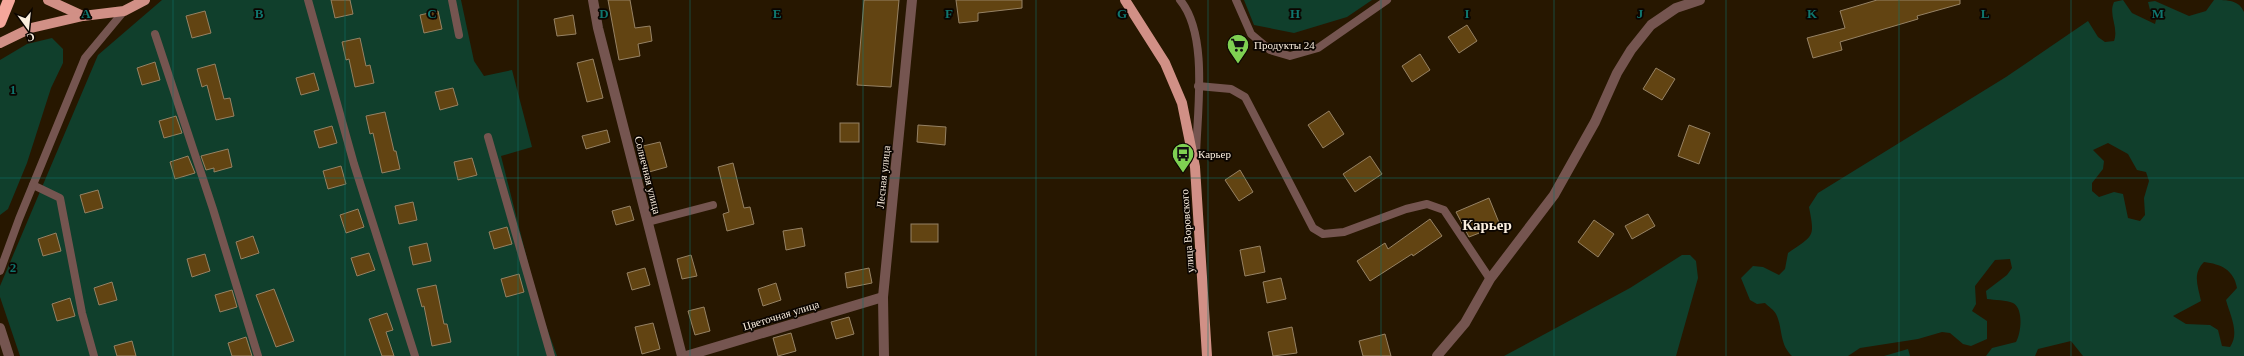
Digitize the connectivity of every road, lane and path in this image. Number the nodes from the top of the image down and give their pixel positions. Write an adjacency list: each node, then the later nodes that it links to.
1 (9, 0): 14 (highway)
2 (48, 0): 15 (main road)
3 (145, 0): 13 (main road)
4 (308, 0): 32 (lane)
5 (452, 0): 17 (lane)
6 (593, 0): 24 (street, Солнечная улица)
7 (912, 0): 27 (street, Лесная улица)
8 (1125, 0): 21 (main road, улица Воровского)
9 (1180, 0): 19 (lane)
10 (1236, 0): 11 (lane)
11 (1387, 0)
12 (1700, 0): 26 (street)
13 (124, 11): 15 (main road); 22 (lane)
14 (2, 16)
15 (83, 16): 18 (main road)
16 (155, 34): 31 (lane)
17 (460, 35)
18 (0, 43)
19 (1198, 86): 21 (lane); 26 (lane)
20 (488, 137): 33 (lane)
21 (1195, 167): 37 (main road, улица Воровского)
22 (32, 185): 25 (lane); 30 (lane)
23 (713, 205): 24 (lane)
24 (648, 222): 34 (street, Солнечная улица)
25 (0, 271)
26 (1490, 279): 38 (street)
27 (882, 297): 35 (street, Цветочная улица); 36 (street, Лесная улица)
28 (0, 328): 29 (street)
29 (8, 356)
30 (94, 356)
31 (258, 356)
32 (415, 356)
33 (551, 356)
34 (682, 356)
35 (686, 356)
36 (884, 356)
37 (1207, 356)
38 (1437, 356)

